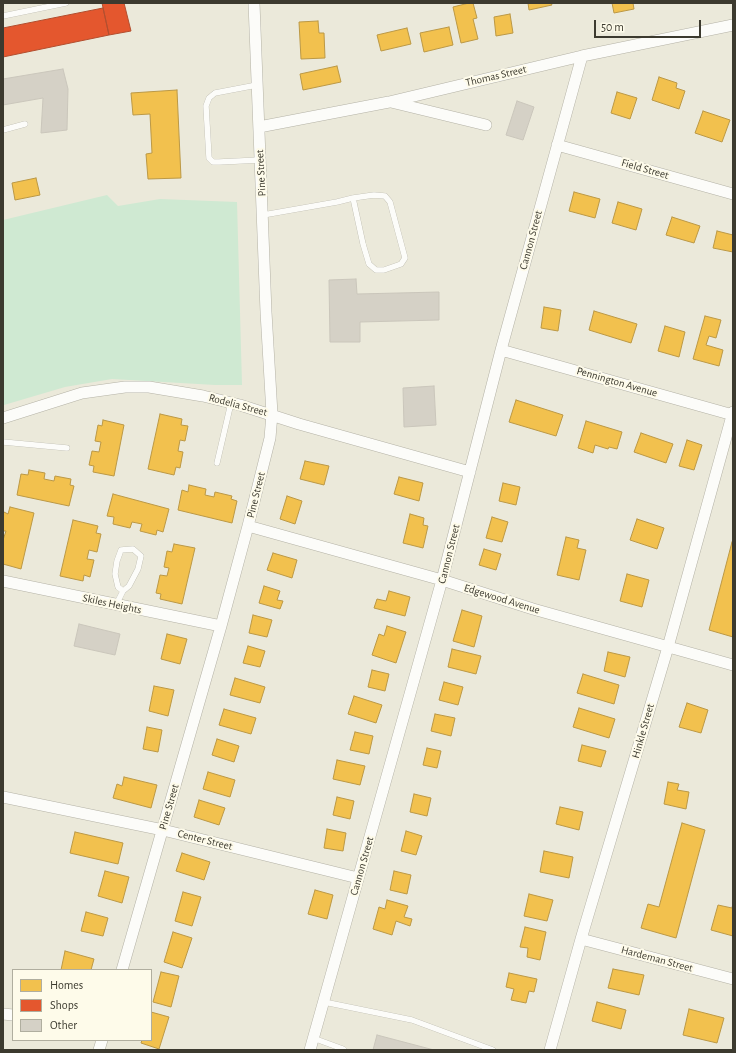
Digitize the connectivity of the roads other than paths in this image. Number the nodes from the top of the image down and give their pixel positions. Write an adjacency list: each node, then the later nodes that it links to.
1 (66, 3): 3 (lane)
2 (254, 3): 6 (street, Pine Street)
3 (3, 16)
4 (733, 25): 5 (street, Thomas Street)
5 (582, 56): 7 (street, Thomas Street); 12 (street, Cannon Street)
6 (257, 85): 10 (street, Pine Street); 13 (lane)
7 (389, 102): 9 (street); 10 (street, Thomas Street)
8 (25, 124): 11 (lane)
9 (486, 125)
10 (259, 127): 13 (street, Pine Street)
11 (3, 130)
12 (557, 145): 14 (street, Field Street); 17 (street, Cannon Street)
13 (260, 160): 16 (street, Pine Street)
14 (733, 194)
15 (353, 198): 15 (lane); 16 (lane)
16 (263, 215): 19 (street, Pine Street)
17 (501, 350): 20 (street, Pennington Avenue); 25 (street, Cannon Street)
18 (231, 403): 19 (street, Rodelia Street); 21 (street, Rodelia Street); 24 (lane)
19 (272, 414): 25 (street, Rodelia Street); 26 (street, Pine Street)
20 (733, 414): 32 (street, Hinkle Street)
21 (3, 418)
22 (3, 442): 23 (lane)
23 (67, 448)
24 (217, 463)
25 (470, 472): 27 (street, Cannon Street)
26 (248, 526): 27 (street, Edgewood Avenue); 31 (street, Pine Street)
27 (442, 580): 32 (street, Edgewood Avenue); 36 (street, Cannon Street)
28 (3, 581): 30 (street, Skiles Heights)
29 (123, 591): 29 (lane); 30 (lane)
30 (116, 605): 31 (street, Skiles Heights)
31 (221, 626): 35 (street, Pine Street)
32 (668, 647): 33 (street, Edgewood Avenue); 37 (street, Hinkle Street)
33 (733, 664)
34 (3, 797): 35 (street, Center Street)
35 (163, 830): 36 (street, Center Street); 38 (street, Pine Street)
36 (358, 878): 40 (street, Cannon Street)
37 (582, 939): 39 (street, Hardeman Street); 45 (street, Hinkle Street)
38 (122, 969)
39 (733, 979)
40 (324, 1002): 41 (street, Cannon Street); 44 (lane)
41 (313, 1038): 42 (street, Cannon Street); 43 (lane)
42 (310, 1050)
43 (344, 1050)
44 (493, 1050)
45 (550, 1050)

